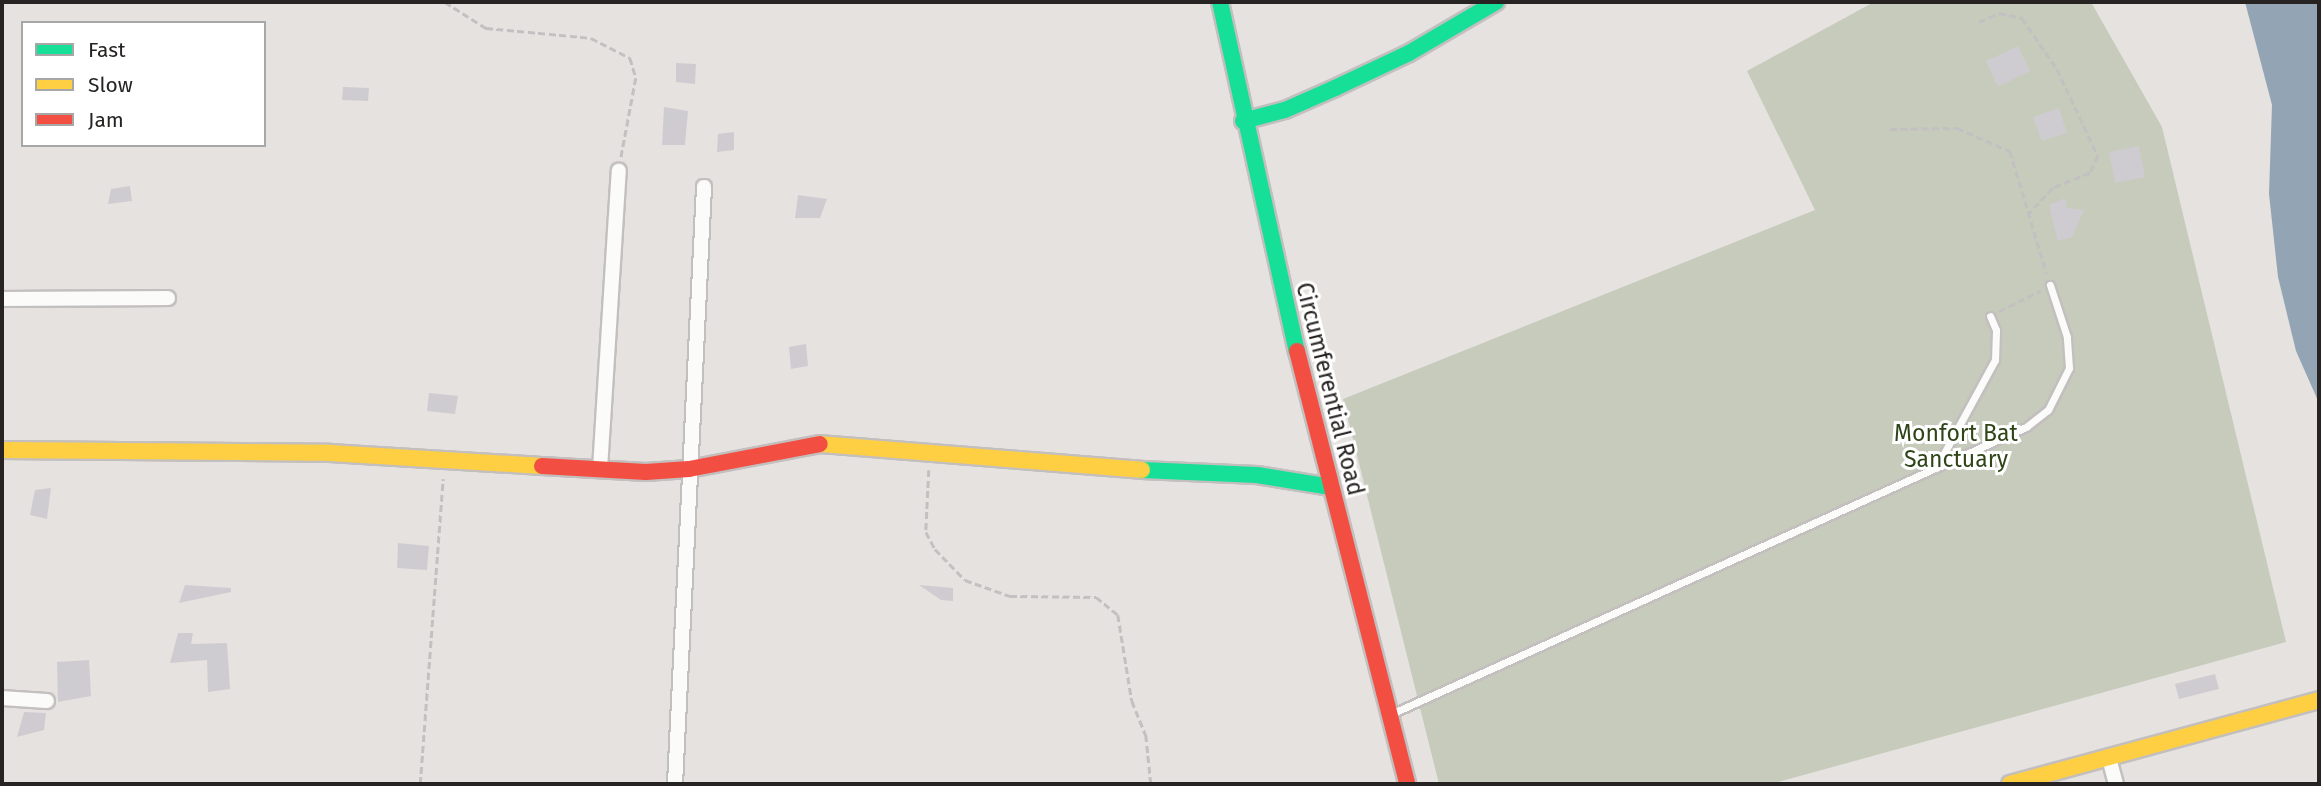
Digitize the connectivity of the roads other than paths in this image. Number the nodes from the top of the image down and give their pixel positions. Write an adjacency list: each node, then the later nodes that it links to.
1 (1220, 2): 3 (street, Circumferential Road)
2 (1496, 2): 3 (street)
3 (1242, 121): 14 (street, Circumferential Road)
4 (619, 171): 11 (street)
5 (704, 187): 12 (street)
6 (2050, 285): 13 (lane)
7 (168, 298): 8 (street)
8 (2, 299)
9 (1990, 316): 13 (lane)
10 (2, 450): 11 (street)
11 (600, 469): 12 (street)
12 (689, 469): 14 (street); 20 (street)
13 (1936, 469): 18 (lane)
14 (1331, 487): 18 (street, Circumferential Road)
15 (2, 698): 16 (street)
16 (47, 701)
17 (2319, 701): 19 (street)
18 (1389, 715): 21 (street, Circumferential Road)
19 (2109, 758): 22 (street); 23 (street)
20 (675, 784)
21 (1408, 784)
22 (2010, 784)
23 (2116, 784)

